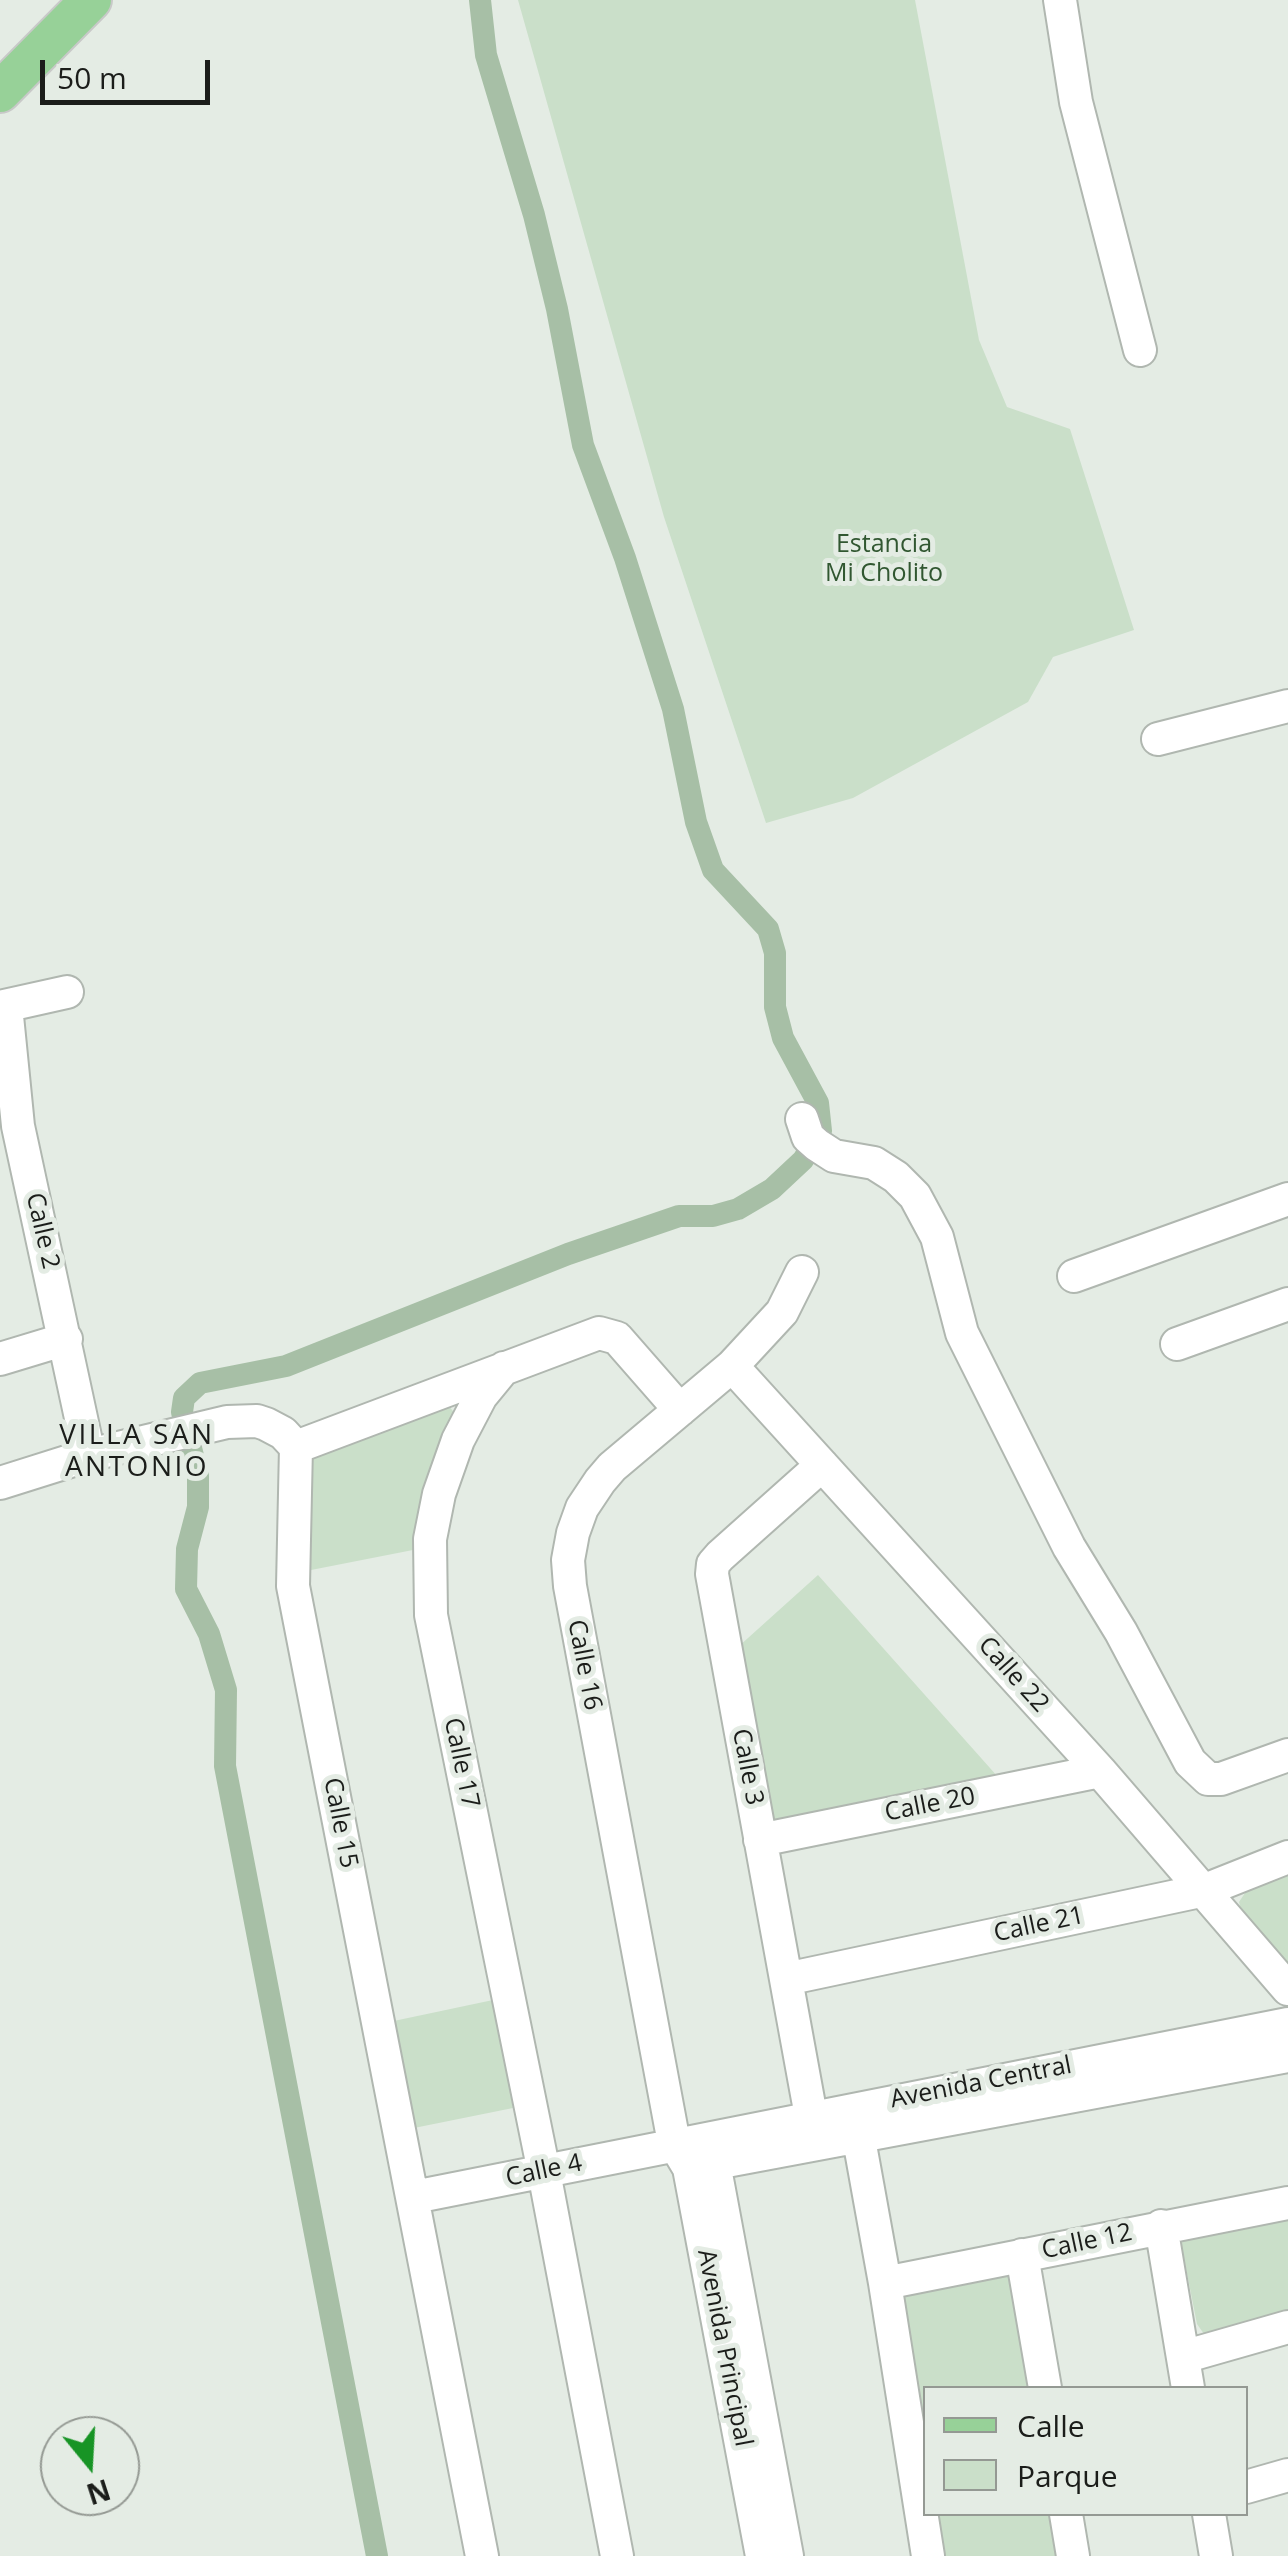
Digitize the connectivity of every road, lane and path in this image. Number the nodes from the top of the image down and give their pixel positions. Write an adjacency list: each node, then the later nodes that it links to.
1 (91, 0): 3 (main road)
2 (1060, 0): 4 (street)
3 (0, 92)
4 (1140, 350)
5 (1288, 706): 6 (street)
6 (1158, 739)
7 (67, 992): 8 (street)
8 (3, 1007): 9 (street, Calle 2)
9 (9, 1129): 15 (street, Calle 2)
10 (809, 1134): 25 (street)
11 (1288, 1199): 13 (street)
12 (802, 1272): 18 (street, Calle 16)
13 (1074, 1276)
14 (1288, 1304): 16 (street)
15 (66, 1339): 17 (street); 22 (street, Calle 2)
16 (1176, 1344)
17 (0, 1359)
18 (732, 1366): 20 (street, Calle 16); 23 (street, Calle 22)
19 (504, 1368): 20 (street); 21 (street); 37 (street, Calle 17)
20 (680, 1410): 36 (street, Calle 16)
21 (296, 1447): 22 (street); 38 (street, Calle 15)
22 (89, 1455): 24 (street)
23 (822, 1465): 26 (street, Calle 22); 27 (street, Calle 3)
24 (0, 1483)
25 (1288, 1755)
26 (1100, 1771): 27 (street, Calle 20); 29 (street, Calle 22)
27 (760, 1840): 30 (street, Calle 3)
28 (1288, 1857): 29 (street, Calle 21)
29 (1205, 1890): 30 (street, Calle 21); 31 (street, Calle 22)
30 (786, 1980): 34 (street, Calle 3)
31 (1288, 1990)
32 (1288, 2024): 35 (street, Avenida Central)
33 (1288, 2056): 35 (street, Avenida Central)
34 (811, 2116): 35 (street, Avenida Central); 36 (street, Avenida Central)
35 (856, 2122): 36 (street, Avenida Central); 42 (street)
36 (692, 2158): 37 (street, Calle 4); 52 (street, Avenida Principal); 53 (street, Avenida Principal)
37 (544, 2172): 38 (street, Calle 4); 51 (street, Calle 17)
38 (414, 2197): 50 (street, Calle 15)
39 (1288, 2202): 40 (street, Calle 12)
40 (1161, 2226): 41 (street, Calle 12); 44 (street)
41 (1022, 2255): 42 (street, Calle 12); 45 (street)
42 (885, 2282): 54 (street)
43 (1288, 2327): 44 (street)
44 (1185, 2372)
45 (1045, 2386)
46 (1288, 2475): 47 (street)
47 (1248, 2487)
48 (1066, 2516): 55 (street)
49 (1209, 2516): 56 (street)
50 (482, 2556)
51 (617, 2556)
52 (762, 2556)
53 (787, 2556)
54 (928, 2556)
55 (1073, 2556)
56 (1216, 2556)

